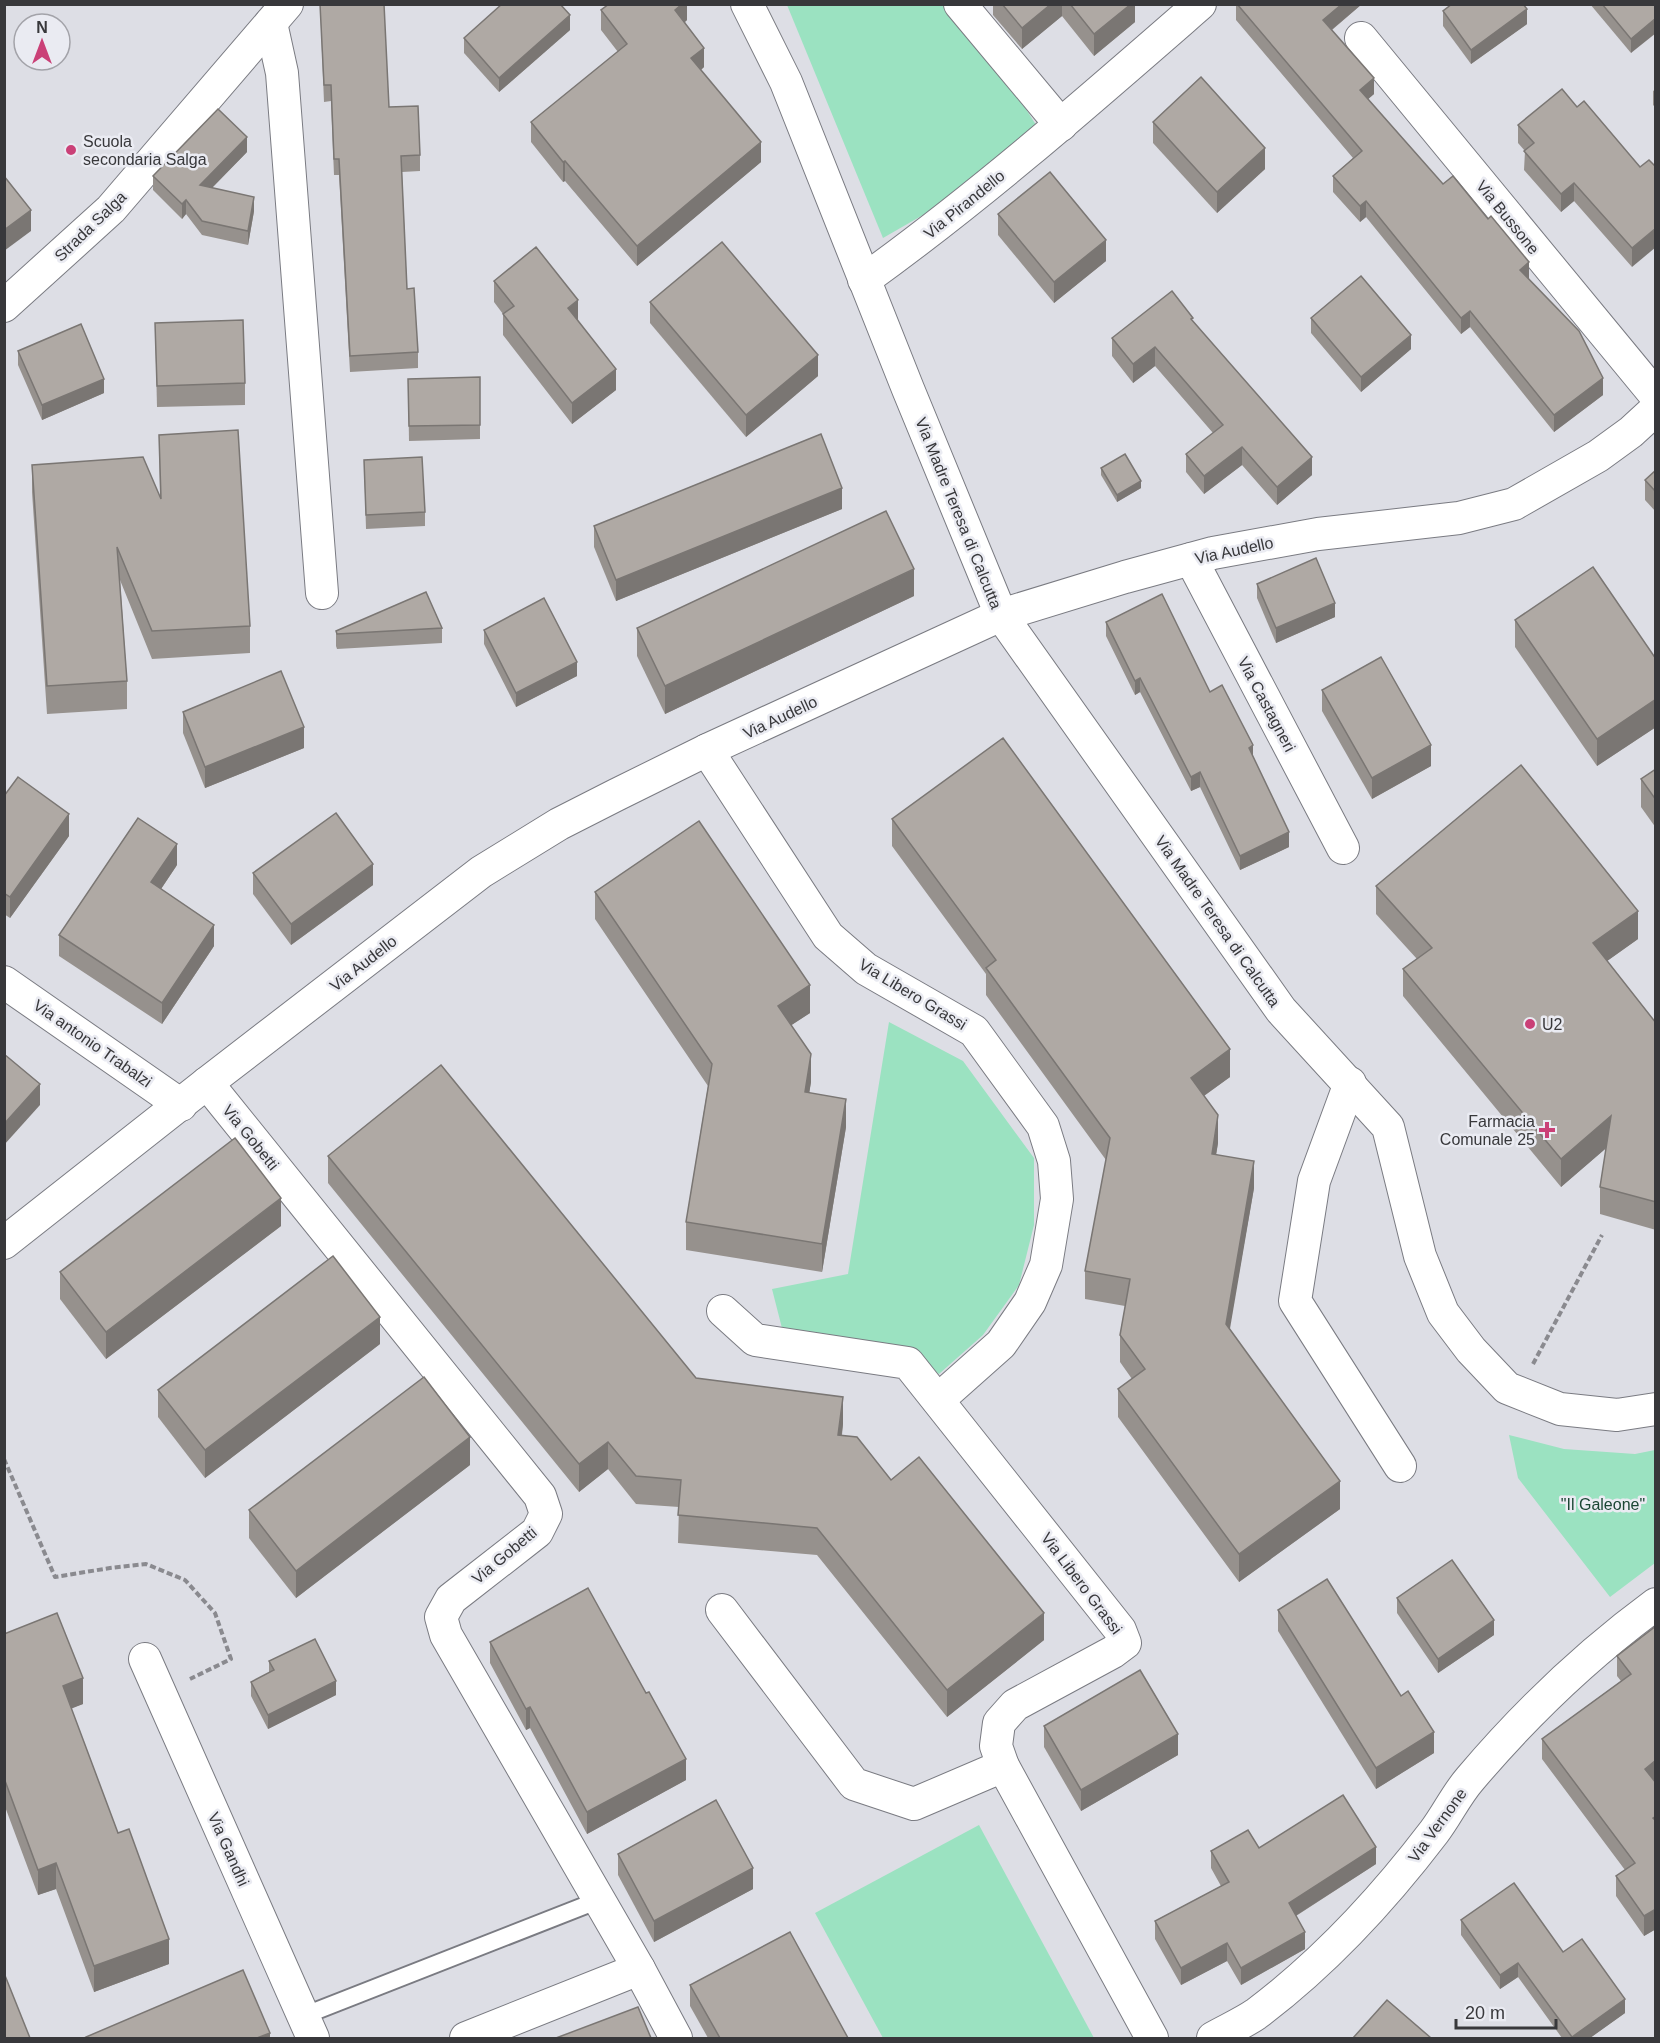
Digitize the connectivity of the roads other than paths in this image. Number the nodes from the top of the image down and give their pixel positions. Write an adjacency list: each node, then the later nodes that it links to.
1 (747, 4): 7 (street, Via Madre Teresa di Calcutta)
2 (960, 4): 6 (street)
3 (1195, 6): 6 (street, Via Pirandello)
4 (279, 14): 8 (street, Strada Salga); 12 (street)
5 (1361, 38): 9 (street, Via Bussone)
6 (1061, 125): 7 (street, Via Pirandello)
7 (864, 280): 13 (street, Via Madre Teresa di Calcutta)
8 (4, 306)
9 (1656, 396)
10 (1656, 410): 11 (street, Via Audello)
11 (1191, 558): 13 (street, Via Audello); 15 (street, Via Castagneri)
12 (322, 593)
13 (1001, 615): 14 (street, Via Audello); 18 (street, Via Madre Teresa di Calcutta)
14 (706, 750): 17 (street, Via Audello); 22 (street, Via Libero Grassi)
15 (1342, 849)
16 (4, 982): 19 (street, Via antonio Trabalzi)
17 (207, 1083): 19 (street, Via Audello); 29 (street, Via Gobetti)
18 (1350, 1083): 23 (street, Via Madre Teresa di Calcutta); 24 (street)
19 (181, 1105): 20 (street, Via Audello)
20 (4, 1243)
21 (723, 1311): 22 (street, Via Libero Grassi)
22 (938, 1400): 28 (street, Via Libero Grassi)
23 (1656, 1409)
24 (1400, 1466)
25 (1656, 1604): 35 (street, Via Vernone)
26 (722, 1610): 28 (street)
27 (145, 1659): 31 (street, Via Gandhi)
28 (1004, 1766): 34 (street, Via Libero Grassi)
29 (599, 1900): 30 (street, Via Gobetti); 31 (lane)
30 (639, 1969): 32 (street); 33 (street, Via Gobetti)
31 (308, 2027)
32 (466, 2038)
33 (676, 2038)
34 (1152, 2038)
35 (1213, 2038)

